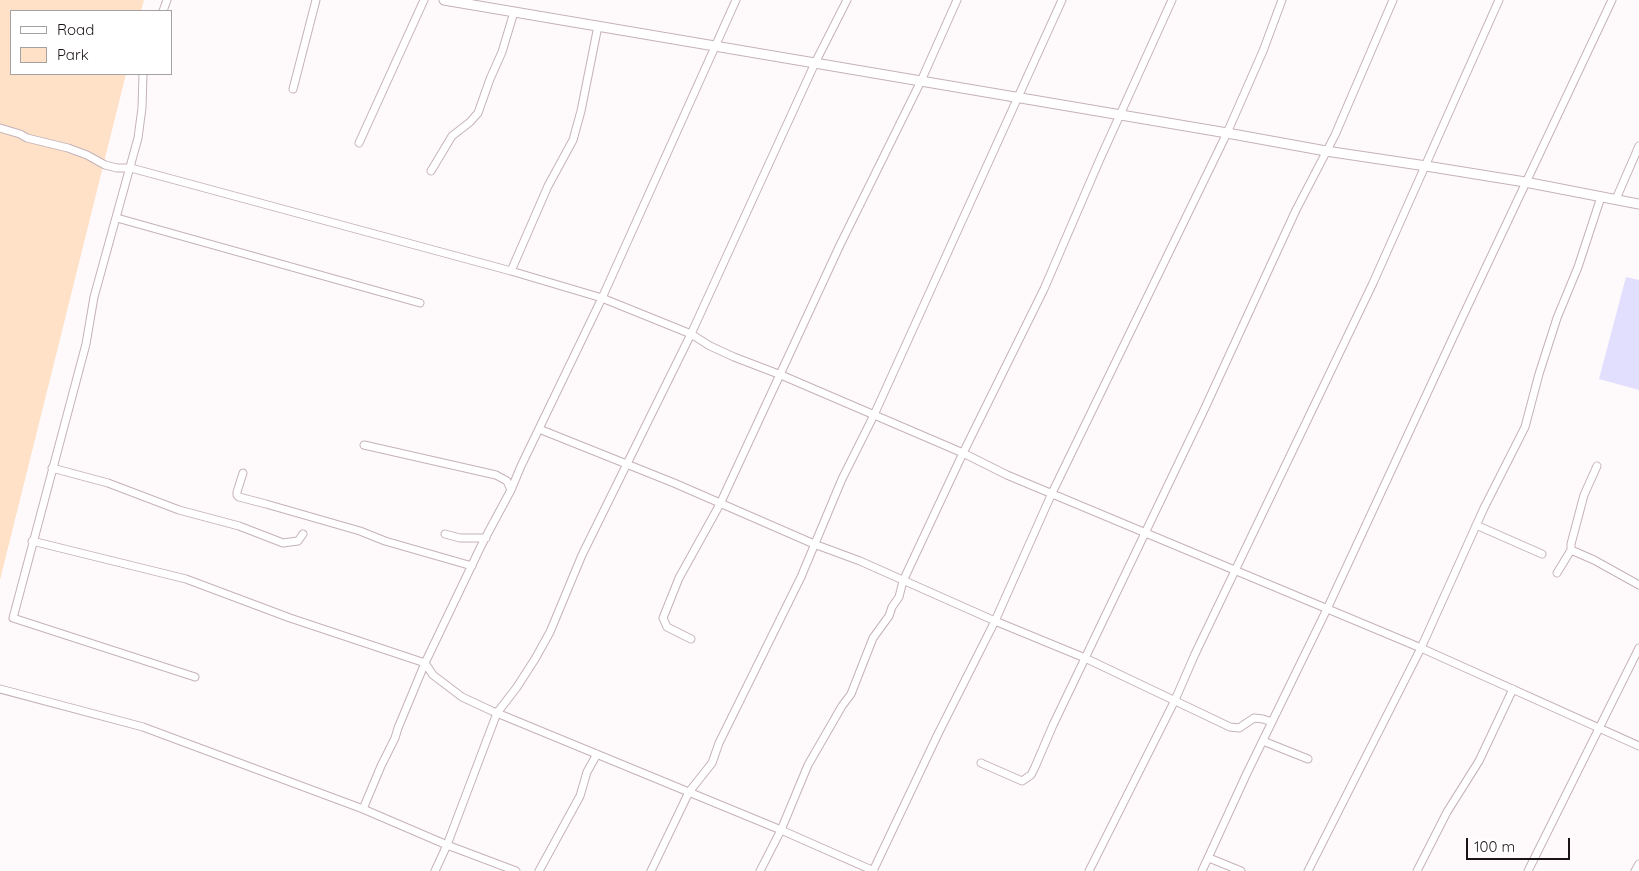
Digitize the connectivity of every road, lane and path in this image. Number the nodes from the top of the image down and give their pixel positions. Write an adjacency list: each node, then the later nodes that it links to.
1 (316, 0): 20 (street)
2 (424, 0): 25 (street)
3 (444, 0): 13 (street)
4 (736, 0): 16 (street)
5 (847, 0): 17 (street)
6 (957, 0): 19 (street)
7 (1062, 0): 21 (street)
8 (1172, 0): 22 (street)
9 (1282, 0): 24 (street)
10 (1393, 0): 27 (street)
11 (1499, 0): 28 (street)
12 (1612, 0): 31 (street)
13 (462, 1): 14 (street)
14 (514, 12): 15 (street); 30 (street)
15 (598, 26): 16 (street); 36 (street)
16 (715, 46): 17 (street); 37 (street)
17 (815, 63): 19 (street); 39 (street)
18 (143, 75): 29 (street)
19 (921, 82): 21 (street); 40 (street)
20 (293, 88)
21 (1018, 98): 22 (street); 41 (street)
22 (1120, 115): 24 (street); 44 (street)
23 (0, 128): 29 (street)
24 (1227, 132): 27 (street); 50 (street)
25 (359, 144)
26 (1639, 146): 33 (street)
27 (1326, 151): 28 (street); 53 (street)
28 (1426, 166): 31 (street); 62 (street)
29 (131, 168): 35 (street); 36 (street)
30 (431, 171)
31 (1525, 182): 32 (street); 66 (street)
32 (1600, 197): 33 (street); 52 (street)
33 (1616, 200): 34 (street)
34 (1639, 204)
35 (117, 218): 38 (street); 47 (street)
36 (511, 271): 37 (street)
37 (602, 298): 39 (street); 42 (street)
38 (420, 303)
39 (691, 334): 40 (street); 45 (street)
40 (781, 375): 41 (street); 51 (street)
41 (874, 415): 44 (street); 58 (street)
42 (539, 429): 45 (street); 49 (street)
43 (364, 445): 49 (street)
44 (963, 453): 50 (street); 64 (street)
45 (626, 465): 51 (street); 77 (street)
46 (1597, 466): 59 (street)
47 (52, 468): 54 (street); 57 (street)
48 (243, 473): 61 (street)
49 (511, 490): 56 (street)
50 (1052, 493): 53 (street); 67 (street)
51 (720, 504): 58 (street); 68 (street)
52 (1476, 525): 60 (street); 69 (street)
53 (1145, 532): 62 (street); 71 (street)
54 (303, 534)
55 (445, 534): 56 (street)
56 (486, 538): 61 (street)
57 (32, 541): 72 (street); 73 (street)
58 (814, 544): 64 (street); 85 (street)
59 (1571, 550): 63 (street); 65 (street)
60 (1542, 554)
61 (472, 566): 72 (street)
62 (1236, 570): 66 (street); 76 (street)
63 (1557, 573)
64 (903, 581): 67 (street); 87 (street)
65 (1639, 585)
66 (1327, 609): 69 (street); 78 (street)
67 (995, 621): 71 (street); 96 (street)
68 (691, 639)
69 (1421, 648): 75 (street); 100 (street)
70 (1639, 648): 79 (street)
71 (1085, 658): 76 (street); 84 (street)
72 (425, 663): 77 (street); 86 (street)
73 (195, 677)
74 (0, 689): 86 (street)
75 (1513, 689): 79 (street); 101 (street)
76 (1175, 700): 78 (street); 97 (street)
77 (497, 713): 82 (street); 88 (street)
78 (1272, 722): 80 (street)
79 (1599, 728): 81 (street); 102 (street)
80 (1263, 741): 83 (street); 89 (street)
81 (1639, 746)
82 (597, 754): 85 (street); 93 (street)
83 (1308, 759)
84 (981, 763)
85 (689, 792): 87 (street); 94 (street)
86 (363, 809): 88 (street)
87 (781, 830): 95 (street); 96 (street)
88 (447, 845): 91 (street); 92 (street)
89 (1209, 858): 98 (street); 99 (street)
90 (1639, 864): 103 (street)
91 (435, 871)
92 (516, 871)
93 (540, 871)
94 (651, 871)
95 (760, 871)
96 (873, 871)
97 (1089, 871)
98 (1202, 871)
99 (1241, 871)
100 (1308, 871)
101 (1417, 871)
102 (1528, 871)
103 (1635, 871)

